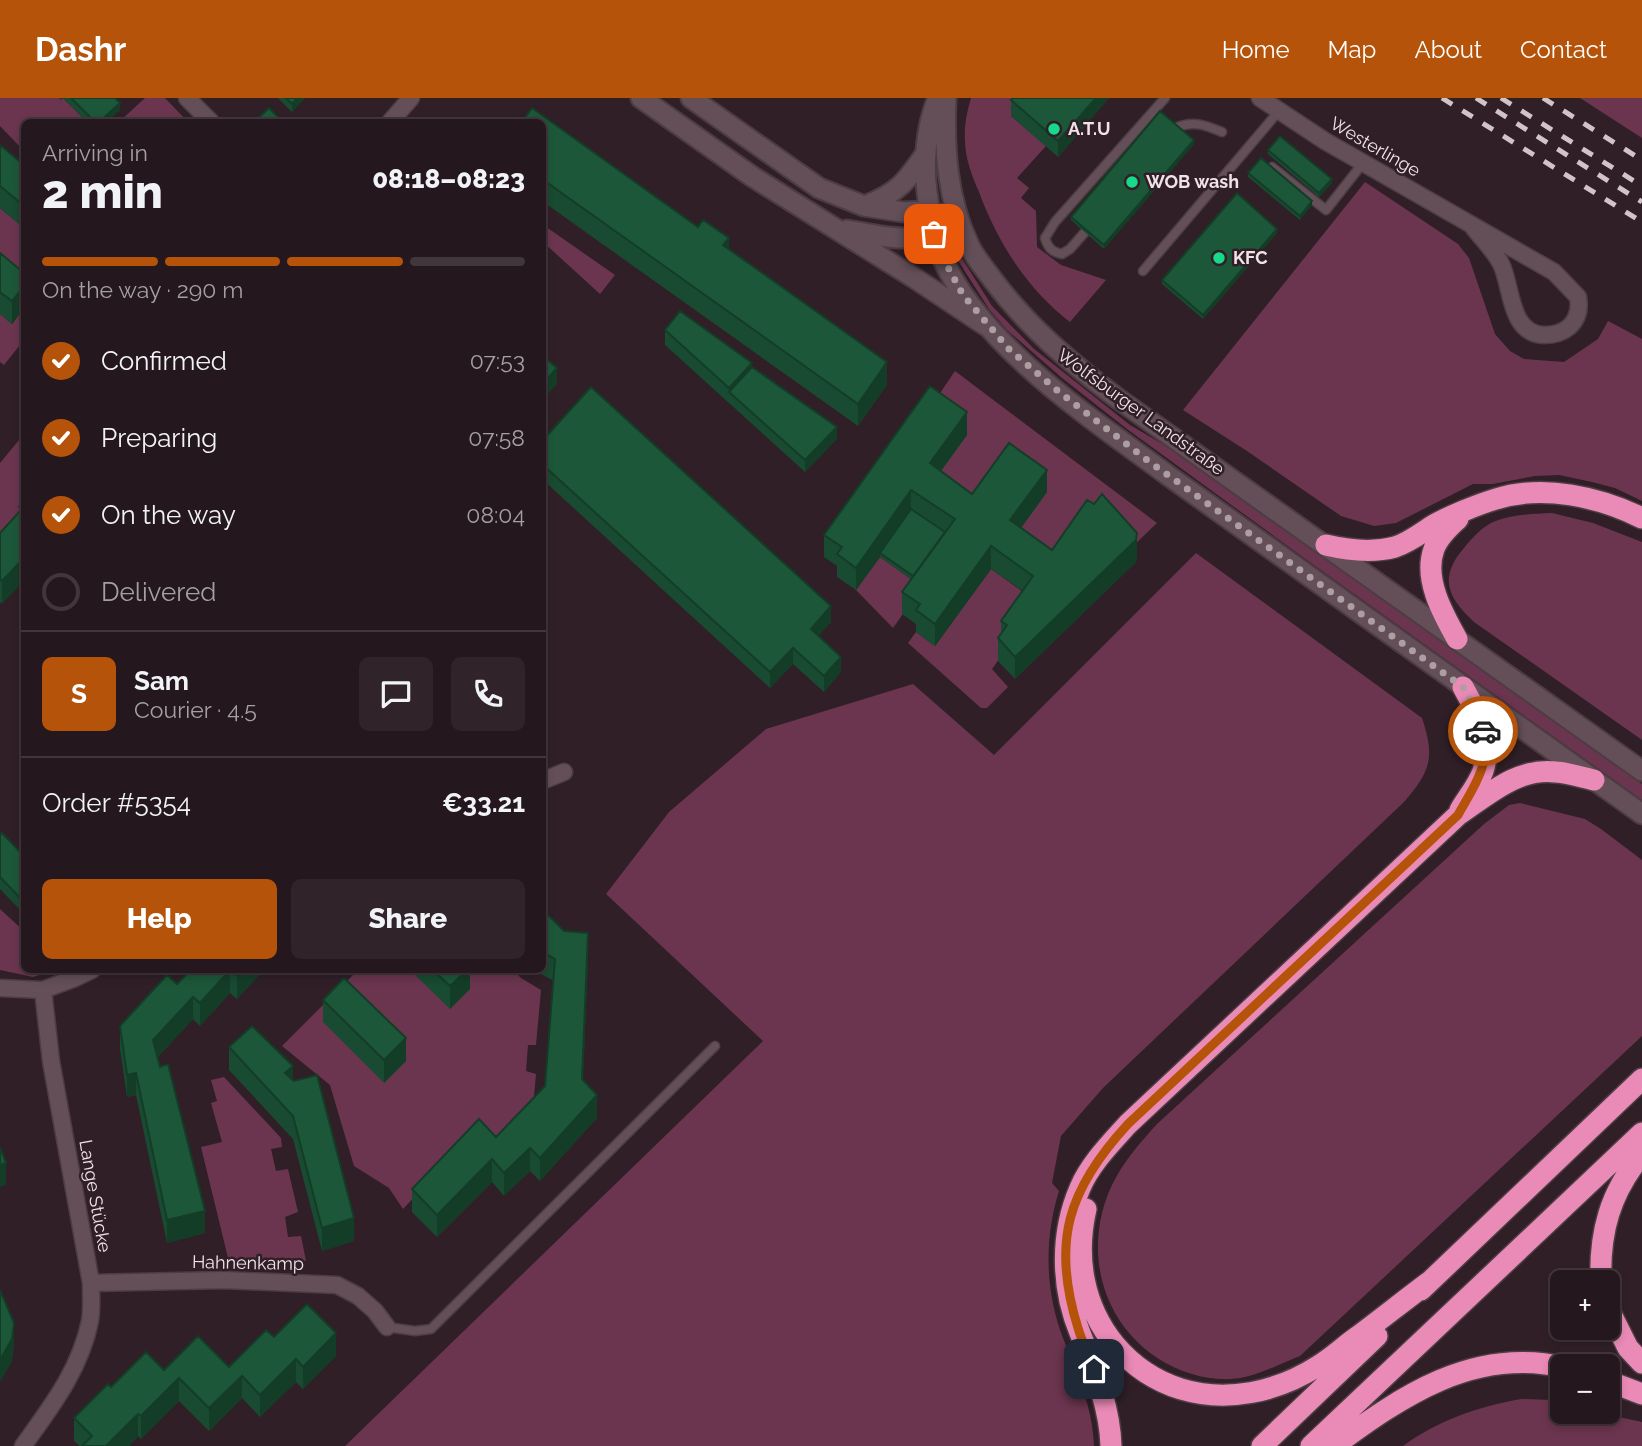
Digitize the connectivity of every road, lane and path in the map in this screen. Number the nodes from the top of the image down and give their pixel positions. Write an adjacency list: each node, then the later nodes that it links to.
1 (187, 98): 10 (street)
2 (411, 98): 11 (street)
3 (641, 98): 21 (main road, Wolfsburger Landstraße)
4 (691, 98): 17 (main road)
5 (938, 98): 14 (main road)
6 (947, 98): 19 (main road)
7 (1165, 98): 22 (lane)
8 (1260, 98): 9 (street, Westerlinge)
9 (1279, 111): 15 (street, Westerlinge); 24 (lane)
10 (208, 119)
11 (393, 119)
12 (1175, 128): 13 (lane)
13 (1222, 132)
14 (926, 153): 17 (main road); 18 (main road, Wolfsburger Landstraße)
15 (1363, 163): 16 (lane); 20 (street, Westerlinge)
16 (1272, 167)
17 (864, 206): 18 (main road)
18 (929, 211): 19 (main road); 23 (main road, Wolfsburger Landstraße)
19 (958, 220): 23 (main road, Wolfsburger Landstraße); 28 (main road, Wolfsburger Landstraße)
20 (1473, 226): 20 (street, Westerlinge)
21 (835, 228): 23 (main road, Wolfsburger Landstraße); 25 (main road, Wolfsburger Landstraße)
22 (1085, 232)
23 (934, 234): 25 (main road, Wolfsburger Landstraße)
24 (1143, 271)
25 (990, 329): 30 (main road, Wolfsburger Landstraße)
26 (1462, 513): 27 (highway); 28 (highway); 29 (highway)
27 (1642, 518)
28 (1325, 545): 29 (main road, Wolfsburger Landstraße)
29 (1457, 639): 31 (main road, Wolfsburger Landstraße)
30 (1463, 687): 34 (main road, Wolfsburger Landstraße); 36 (highway)
31 (1642, 771)
32 (564, 772): 33 (street)
33 (546, 779)
34 (1594, 780): 35 (main road, Wolfsburger Landstraße); 36 (highway)
35 (1642, 814)
36 (1458, 815): 44 (highway)
37 (86, 973): 39 (street)
38 (0, 988): 39 (street)
39 (43, 990): 47 (street, Lange Stücke)
40 (715, 1046): 48 (lane)
41 (1642, 1079): 46 (highway)
42 (1642, 1133): 57 (highway)
43 (1642, 1154): 45 (highway)
44 (1100, 1157): 46 (highway); 55 (highway)
45 (1601, 1270)
46 (1429, 1282): 56 (highway)
47 (91, 1283): 48 (street, Hahnenkamp); 54 (street, Lange Stücke)
48 (387, 1327)
49 (1620, 1332): 50 (highway)
50 (1642, 1363)
51 (1550, 1366): 58 (highway)
52 (1620, 1386): 53 (highway)
53 (1642, 1394)
54 (23, 1446)
55 (1111, 1446)
56 (1262, 1446)
57 (1311, 1446)
58 (1334, 1446)

